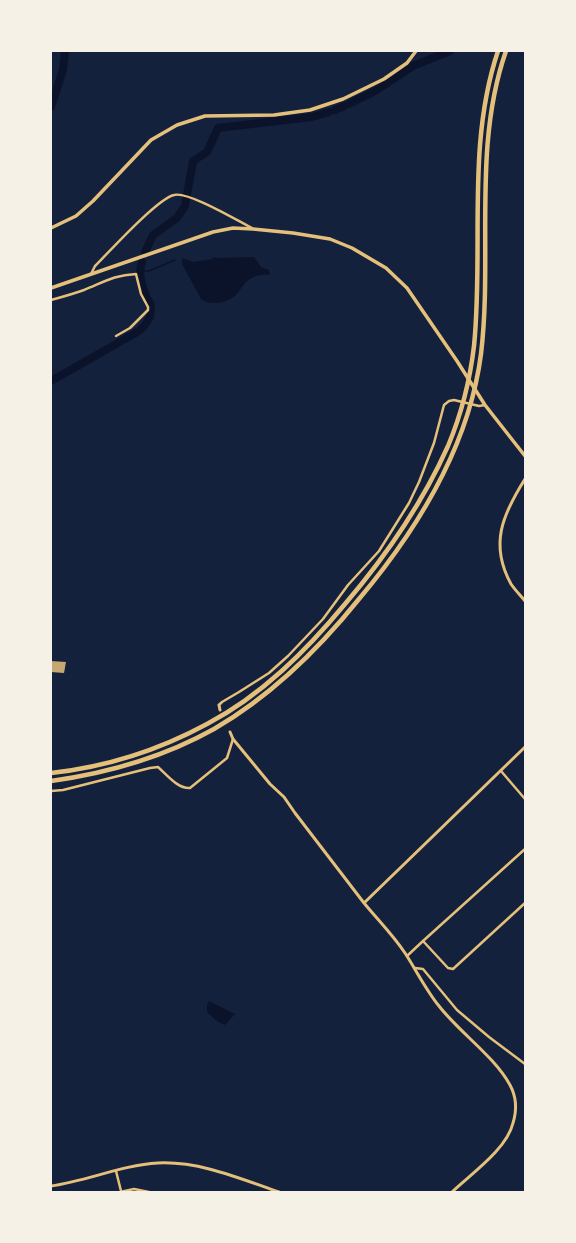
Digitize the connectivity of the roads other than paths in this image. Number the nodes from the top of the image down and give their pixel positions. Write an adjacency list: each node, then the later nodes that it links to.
1 (416, 51): 4 (main road)
2 (498, 51): 20 (highway)
3 (506, 51): 21 (highway)
4 (51, 228)
5 (253, 229): 6 (main road); 6 (street); 10 (main road)
6 (91, 275): 7 (main road)
7 (51, 288)
8 (51, 300): 9 (street)
9 (116, 336)
10 (485, 405): 11 (main road); 14 (street)
11 (525, 456)
12 (525, 479): 13 (street)
13 (525, 601)
14 (219, 705): 15 (street)
15 (220, 710)
16 (230, 732): 17 (street)
17 (233, 739): 22 (street); 25 (street)
18 (525, 747): 19 (street)
19 (500, 770): 23 (street); 25 (street)
20 (51, 773)
21 (51, 781)
22 (51, 791)
23 (525, 798)
24 (525, 849): 27 (street)
25 (364, 903): 28 (street)
26 (525, 903): 27 (street)
27 (423, 942): 28 (street)
28 (407, 956): 29 (street)
29 (414, 968): 30 (street); 36 (street)
30 (525, 1064)
31 (116, 1171): 32 (street); 33 (street); 35 (street)
32 (51, 1186)
33 (121, 1192): 34 (street)
34 (149, 1192)
35 (279, 1192)
36 (452, 1192)

